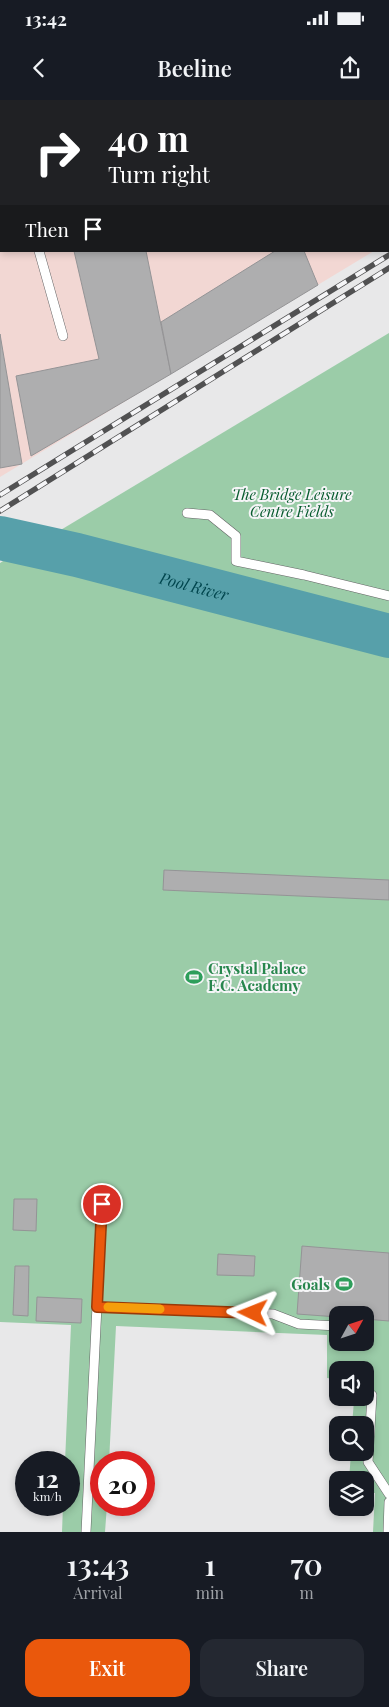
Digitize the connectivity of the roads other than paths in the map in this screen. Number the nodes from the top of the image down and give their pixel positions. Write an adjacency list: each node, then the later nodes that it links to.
1 (39, 252): 2 (lane)
2 (63, 336)
3 (187, 513): 4 (lane)
4 (389, 596)
5 (102, 1204): 6 (lane)
6 (97, 1307): 7 (lane); 11 (lane)
7 (329, 1326)
8 (371, 1406): 9 (lane)
9 (389, 1494)
10 (389, 1502): 12 (lane)
11 (86, 1532)
12 (388, 1532)

